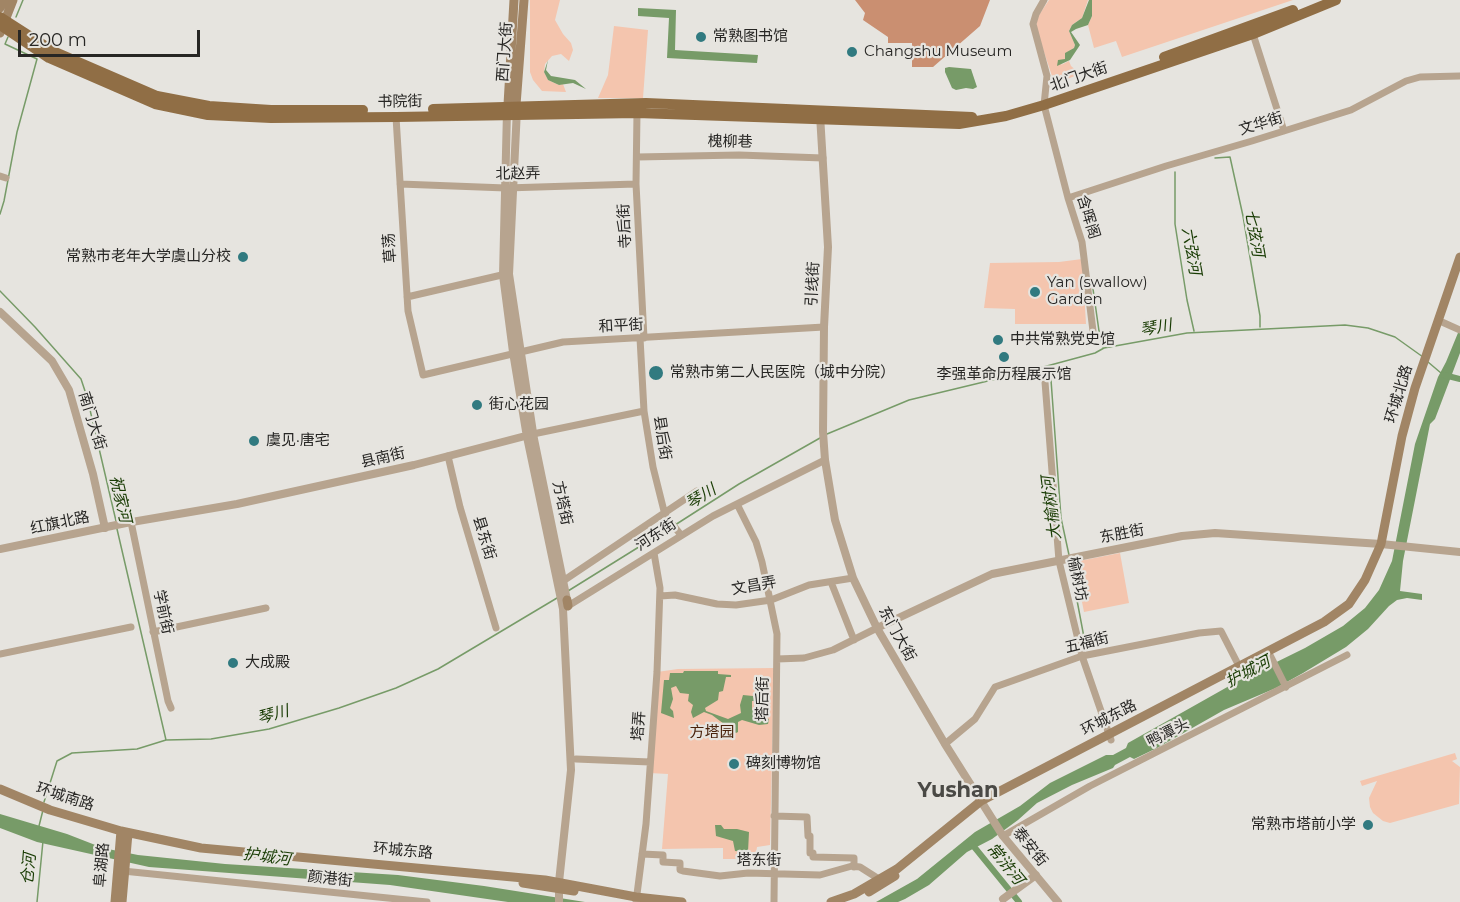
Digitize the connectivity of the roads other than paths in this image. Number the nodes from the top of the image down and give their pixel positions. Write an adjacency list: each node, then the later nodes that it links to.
1 (4, 0): 8 (main road)
2 (13, 0): 9 (main road)
3 (514, 0): 13 (main road, 西门大街)
4 (524, 0): 13 (main road, 西门大街)
5 (1044, 0): 12 (street, 含晖阁)
6 (1321, 0): 12 (main road, 北门大街)
7 (1336, 0): 10 (main road, 北门大街)
8 (0, 8)
9 (2, 24): 13 (main road, 书院街); 16 (main road, 书院街)
10 (1253, 34): 12 (main road, 北门大街); 17 (street)
11 (1460, 76): 17 (street, 文华街)
12 (1044, 102): 15 (main road, 北门大街); 23 (street, 含晖阁)
13 (512, 110): 14 (main road, 书院街); 15 (main road, 书院街); 16 (main road, 书院街); 22 (street, 方塔街)
14 (637, 113): 15 (main road, 书院街); 18 (street, 寺后街)
15 (820, 114): 19 (street, 引线街)
16 (396, 117): 20 (street, 草荡)
17 (1284, 131): 23 (street, 文华街)
18 (637, 157): 19 (street, 槐柳巷); 21 (street, 寺后街)
19 (823, 158): 30 (street, 引线街)
20 (400, 184): 22 (street, 北赵弄); 27 (street, 草荡)
21 (636, 184): 22 (street, 北赵弄); 32 (street, 寺后街)
22 (509, 188): 26 (street, 方塔街)
23 (1068, 198): 33 (street, 含晖阁)
24 (1460, 257): 35 (main road, 环城北路)
25 (1460, 269): 29 (main road, 环城北路)
26 (506, 275): 27 (street); 34 (street, 方塔街)
27 (407, 297): 36 (street, 草荡)
28 (0, 312): 46 (street, 南门大街)
29 (1447, 324): 31 (street); 35 (main road, 环城北路)
30 (824, 327): 32 (street, 和平街); 41 (street, 引线街)
31 (1460, 330)
32 (642, 338): 34 (street, 和平街); 38 (street, 县后街)
33 (1094, 339)
34 (516, 352): 36 (street, 和平街); 39 (street, 方塔街)
35 (1430, 352): 48 (main road, 环城北路)
36 (423, 375)
37 (1046, 382): 52 (street, 榆树坊)
38 (644, 411): 39 (street, 县南街); 44 (street, 县后街)
39 (530, 435): 40 (street, 县南街); 55 (street, 方塔街)
40 (448, 456): 45 (street, 县南街); 61 (street, 县东街)
41 (825, 460): 43 (street, 河东街); 53 (street, 东门大街)
42 (697, 492): 44 (street, 河东街)
43 (738, 504): 47 (street, 河东街); 57 (street, 塔后街)
44 (664, 515): 47 (street); 55 (street, 河东街)
45 (128, 523): 46 (street, 红旗北路); 63 (street, 学前街)
46 (108, 527): 49 (street, 红旗北路)
47 (681, 535): 50 (street, 河东街)
48 (1383, 544): 51 (street, 东胜街); 52 (street, 东胜街); 66 (main road, 环城东路); 70 (main road, 环城东路)
49 (0, 549)
50 (654, 552): 56 (street, 塔弄); 58 (street, 河东街)
51 (1460, 552)
52 (1061, 561): 62 (street, 东胜街); 68 (street, 榆树坊)
53 (853, 578): 54 (street, 文昌弄); 62 (street, 东门大街)
54 (831, 582): 57 (street, 文昌弄); 64 (street)
55 (562, 586): 58 (street, 方塔街)
56 (660, 596): 57 (street, 文昌弄); 76 (street, 塔弄)
57 (771, 600): 69 (street, 塔后街)
58 (566, 602): 75 (street, 方塔街); 88 (street, 方塔街)
59 (266, 608): 63 (street)
60 (130, 627): 65 (street)
61 (496, 628)
62 (877, 628): 64 (street); 74 (street, 东门大街)
63 (153, 632): 72 (street, 学前街)
64 (854, 640): 69 (street)
65 (0, 654)
66 (1270, 655): 70 (main road, 环城东路); 71 (street)
67 (1347, 655): 71 (street, 鸭潭头)
68 (1082, 656): 70 (street, 五福街); 73 (street, 榆树坊); 74 (street, 五福街)
69 (777, 659): 79 (street, 塔后街)
70 (1240, 668): 73 (main road, 环城东路)
71 (1286, 687): 80 (street, 鸭潭头)
72 (171, 708)
73 (1110, 737): 78 (main road, 环城东路)
74 (945, 744): 78 (street, 东门大街)
75 (576, 759): 76 (street); 88 (street, 方塔街)
76 (650, 762): 82 (street, 塔弄)
77 (0, 791): 81 (main road, 环城南路)
78 (983, 804): 80 (street, 泰安街); 87 (main road, 环城东路)
79 (774, 816): 84 (street); 85 (street, 塔后街)
80 (1004, 836): 86 (street, 泰安街)
81 (123, 839): 83 (main road, 阜湖路); 88 (main road, 环城东路)
82 (642, 854): 85 (street, 塔东街); 89 (street, 塔弄)
83 (122, 866): 91 (main road, 阜湖路); 92 (main road, 阜湖路); 93 (street, 颜港街)
84 (854, 867): 85 (street, 塔东街); 87 (street)
85 (774, 875): 95 (street, 塔后街)
86 (1036, 875): 90 (street); 98 (street, 泰安街)
87 (882, 881): 96 (main road, 环城东路); 97 (main road, 环城东路)
88 (561, 893): 89 (main road, 环城东路)
89 (635, 900): 94 (main road, 环城东路)
90 (1004, 901)
91 (115, 902)
92 (122, 902)
93 (427, 902)
94 (682, 902)
95 (774, 902)
96 (831, 902)
97 (844, 902)
98 (1058, 902)

